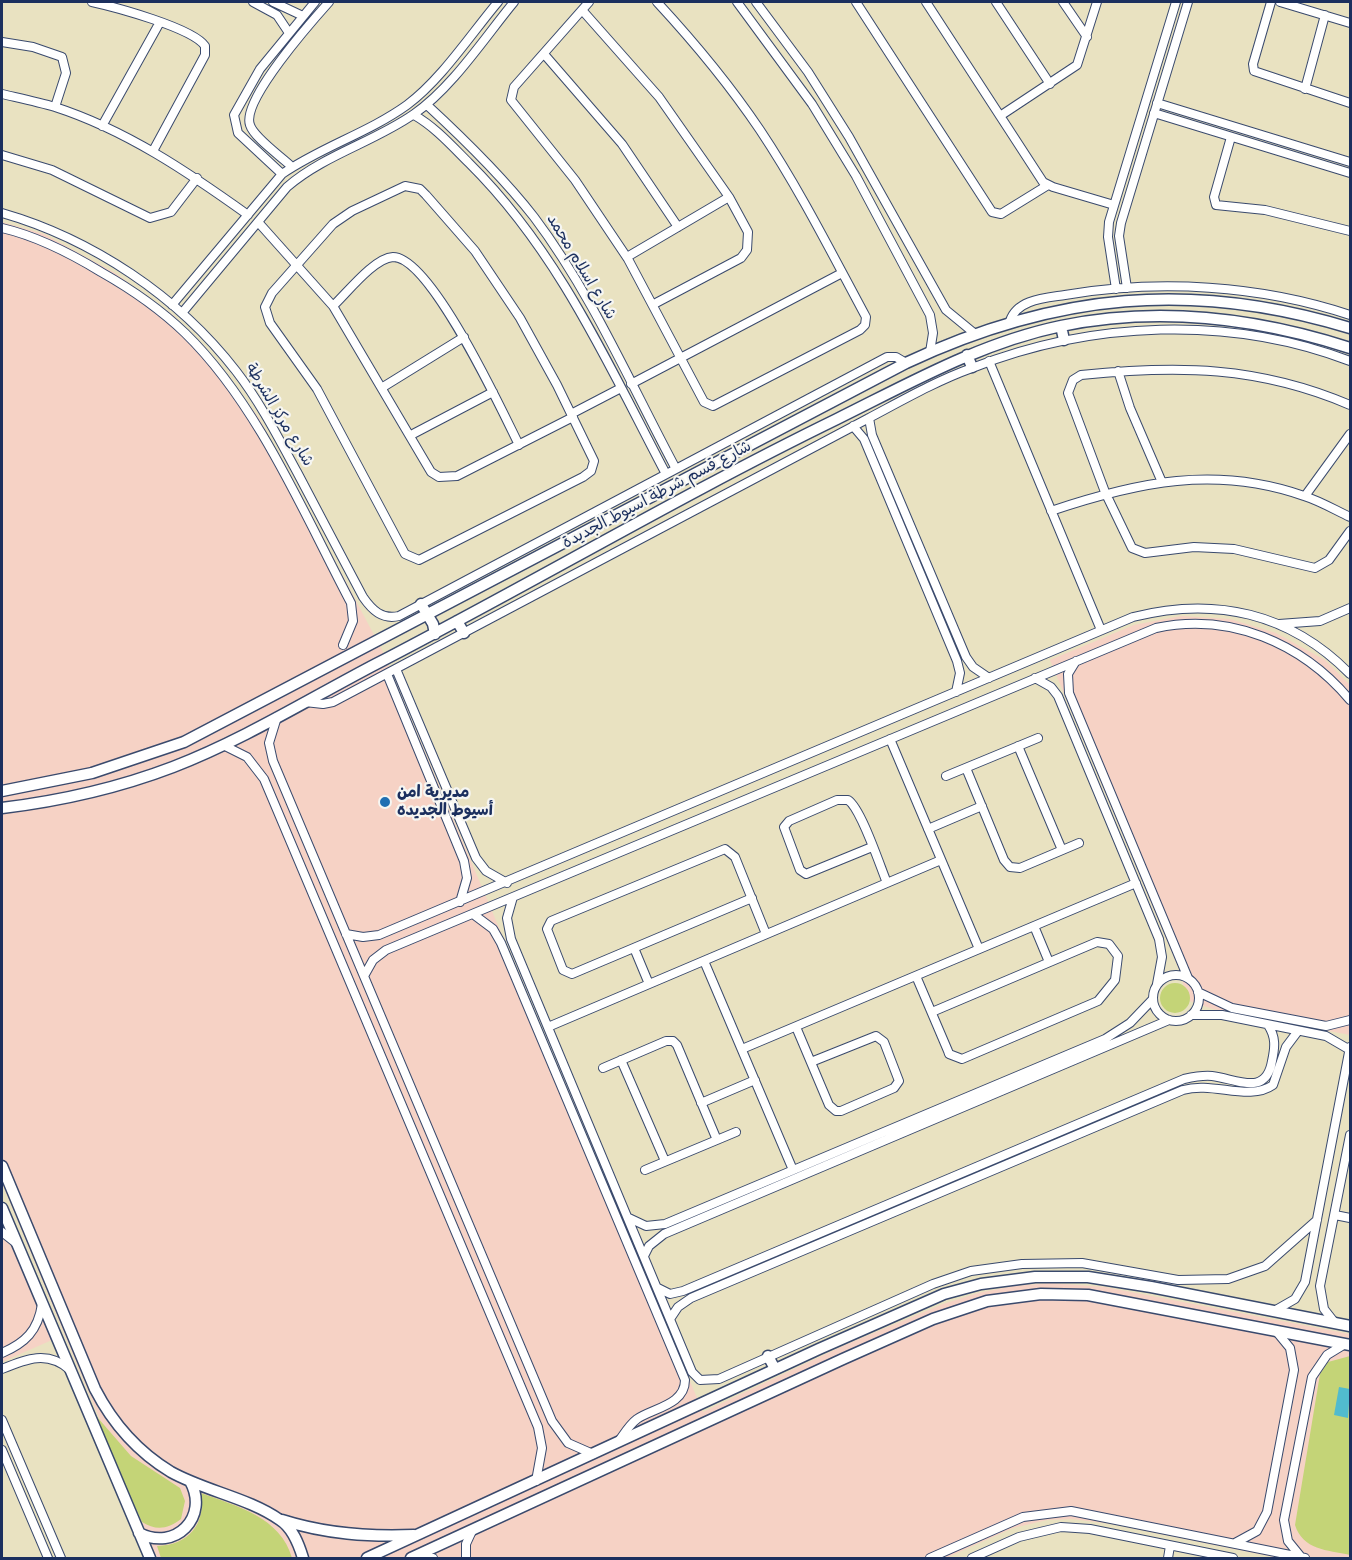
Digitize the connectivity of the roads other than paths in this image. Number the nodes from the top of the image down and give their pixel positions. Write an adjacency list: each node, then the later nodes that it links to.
1 (92, 2): 24 (street)
2 (253, 2): 28 (street)
3 (273, 2): 23 (street)
4 (315, 2): 23 (street)
5 (329, 2): 31 (street)
6 (498, 2): 41 (street)
7 (514, 2): 38 (street)
8 (589, 2): 21 (street)
9 (657, 2): 69 (street)
10 (737, 2): 27 (street)
11 (756, 2): 26 (street)
12 (856, 2): 56 (street)
13 (926, 2): 43 (street)
14 (996, 2): 33 (street)
15 (1063, 2): 29 (street)
16 (1097, 2): 29 (street)
17 (1176, 2): 49 (street)
18 (1188, 2): 36 (street)
19 (1271, 2): 34 (street)
20 (1280, 2): 22 (street)
21 (582, 10): 32 (street); 59 (street)
22 (1325, 15): 25 (street); 34 (street)
23 (303, 16): 28 (street)
24 (160, 22): 45 (street); 47 (street)
25 (1350, 23)
26 (774, 26): 27 (street); 86 (street)
27 (763, 34): 92 (street)
28 (287, 35): 31 (street); 54 (street)
29 (1087, 37): 33 (street)
30 (2, 42): 39 (street)
31 (293, 44): 52 (street)
32 (544, 54): 64 (street); 67 (street)
33 (1050, 84): 43 (street)
34 (1305, 88): 37 (street)
35 (2, 94): 39 (street)
36 (1157, 103): 40 (street); 51 (street)
37 (1350, 103)
38 (427, 105): 42 (street); 85 (street, شارع اسلام محمد)
39 (55, 107): 45 (street)
40 (1154, 113): 46 (street); 50 (street)
41 (391, 115): 44 (street); 52 (street)
42 (414, 115): 44 (street); 88 (street, شارع اسلام محمد)
43 (1000, 116): 56 (street)
44 (396, 125): 58 (street)
45 (102, 126): 47 (street)
46 (1231, 137): 53 (street); 66 (street)
47 (153, 151): 55 (street)
48 (2, 155): 55 (street)
49 (1129, 155): 50 (street); 60 (street)
50 (1140, 158): 71 (street)
51 (1350, 162)
52 (292, 167): 54 (street)
53 (1350, 173)
54 (282, 174): 57 (street)
55 (197, 178): 62 (street)
56 (1048, 185): 60 (street)
57 (271, 188): 58 (street); 62 (street)
58 (279, 196): 63 (street)
59 (729, 197): 64 (street); 76 (street)
60 (1114, 205): 72 (street)
61 (2, 213): 70 (street, شارع مركز الشرطة)
62 (248, 215): 77 (street)
63 (258, 222): 68 (street); 79 (street)
64 (678, 227): 67 (street)
65 (2, 228): 74 (street, شارع مركز الشرطة)
66 (1350, 231)
67 (627, 257): 76 (street)
68 (299, 265): 78 (street); 105 (street); 105 (street)
69 (842, 273): 94 (street); 94 (street)
70 (149, 287): 74 (street); 77 (street, شارع مركز الشرطة)
71 (1127, 288): 72 (street); 73 (street)
72 (1116, 289): 82 (street)
73 (1153, 293): 75 (main road, شارع قسم شرطة اسيوط الجديدة); 80 (street); 82 (main road, شارع قسم شرطة اسيوط الجديدة)
74 (142, 298): 135 (street, شارع مركز الشرطة)
75 (1194, 299): 81 (main road); 84 (main road, شارع قسم شرطة اسيوط الجديدة)
76 (654, 304): 94 (street)
77 (172, 306): 79 (street, شارع مركز الشرطة)
78 (333, 306): 87 (street); 101 (street)
79 (182, 313): 124 (street, شارع مركز الشرطة)
80 (1350, 315)
81 (1194, 316): 83 (main road, شارع قسم شرطة اسيوط الجديدة); 91 (main road, شارع قسم شرطة اسيوط الجديدة)
82 (1010, 321): 86 (main road, شارع قسم شرطة اسيوط الجديدة); 89 (main road)
83 (1061, 326): 89 (main road, شارع قسم شرطة اسيوط الجديدة); 90 (main road)
84 (1350, 328)
85 (603, 332): 88 (street); 100 (street, شارع اسلام محمد)
86 (974, 333): 92 (main road, شارع قسم شرطة اسيوط الجديدة)
87 (464, 337): 101 (street); 103 (street)
88 (594, 337): 102 (street, شارع اسلام محمد)
89 (1015, 339): 93 (main road, شارع قسم شرطة اسيوط الجديدة)
90 (1064, 340): 95 (street); 96 (street)
91 (1350, 348)
92 (930, 352): 97 (main road, شارع قسم شرطة اسيوط الجديدة)
93 (967, 355): 98 (main road); 112 (main road, شارع قسم شرطة اسيوط الجديدة)
94 (679, 358): 100 (street)
95 (989, 361): 98 (street); 118 (street)
96 (1350, 362)
97 (906, 363): 111 (main road, شارع قسم شرطة اسيوط الجديدة); 113 (street)
98 (972, 367): 106 (street)
99 (1118, 371): 104 (street); 115 (street); 116 (street)
100 (631, 384): 113 (street, شارع اسلام محمد)
101 (383, 387): 109 (street)
102 (621, 388): 105 (street); 114 (street, شارع اسلام محمد)
103 (493, 392): 109 (street); 110 (street)
104 (1350, 405)
105 (572, 415): 110 (street)
106 (869, 418): 107 (street); 142 (street)
107 (853, 426): 133 (street); 144 (street)
108 (1350, 434): 117 (street)
109 (411, 435): 110 (street)
110 (519, 445)
111 (748, 446): 112 (main road); 122 (main road, شارع قسم شرطة اسيوط الجديدة)
112 (755, 459): 125 (main road, شارع قسم شرطة اسيوط الجديدة)
113 (676, 469): 114 (street)
114 (666, 474): 120 (street)
115 (1161, 480): 116 (street); 117 (street)
116 (1105, 492): 118 (street); 121 (street)
117 (1305, 496): 119 (street)
118 (1051, 511): 132 (street)
119 (1350, 517)
120 (558, 531): 122 (main road); 124 (street)
121 (1350, 531)
122 (564, 543): 123 (main road, شارع قسم شرطة اسيوط الجديدة)
123 (476, 590): 125 (main road); 128 (main road, شارع قسم شرطة اسيوط الجديدة)
124 (421, 604): 128 (main road)
125 (483, 606): 129 (main road, شارع قسم شرطة اسيوط الجديدة)
126 (1350, 608): 130 (street)
127 (1227, 610): 130 (street); 131 (street); 132 (street)
128 (427, 615): 134 (main road); 137 (main road, شارع قسم شرطة اسيوط الجديدة)
129 (457, 621): 133 (main road); 134 (main road, شارع قسم شرطة اسيوط الجديدة)
130 (1277, 624): 141 (street)
131 (1224, 626): 138 (street); 145 (street)
132 (1101, 630): 142 (street)
133 (464, 633): 139 (street)
134 (435, 634): 136 (main road, شارع قسم شرطة اسيوط الجديدة)
135 (343, 645): 137 (main road)
136 (399, 652): 139 (main road); 146 (main road, شارع قسم شرطة اسيوط الجديدة)
137 (348, 657): 157 (main road, شارع قسم شرطة اسيوط الجديدة)
138 (1076, 661): 143 (street); 154 (street)
139 (400, 667): 140 (street); 172 (street)
140 (387, 674): 146 (street); 177 (street)
141 (1350, 674)
142 (989, 678): 144 (street)
143 (1035, 678): 149 (street); 155 (street)
144 (956, 692): 147 (street)
145 (1350, 700)
146 (304, 702): 148 (main road, شارع قسم شرطة اسيوط الجديدة)
147 (905, 714): 149 (street); 166 (street)
148 (278, 716): 152 (main road, شارع قسم شرطة اسيوط الجديدة); 182 (street)
149 (913, 729): 151 (street)
150 (1038, 738): 153 (street)
151 (890, 739): 165 (street); 170 (street)
152 (222, 745): 160 (main road, شارع قسم شرطة اسيوط الجديدة); 216 (street)
153 (1018, 746): 156 (street); 169 (street)
154 (1091, 748): 155 (street); 178 (street)
155 (1081, 752): 174 (street)
156 (966, 768): 158 (street); 163 (street)
157 (92, 773): 159 (main road, شارع قسم شرطة اسيوط الجديدة); 160 (main road)
158 (946, 776)
159 (72, 778): 161 (main road, شارع قسم شرطة اسيوط الجديدة); 162 (main road)
160 (97, 790): 162 (main road, شارع قسم شرطة اسيوط الجديدة)
161 (2, 791)
162 (75, 796): 164 (main road, شارع قسم شرطة اسيوط الجديدة)
163 (982, 806): 165 (street); 169 (street)
164 (2, 808)
165 (928, 829): 171 (street)
166 (614, 837): 170 (street); 172 (street)
167 (1079, 843): 169 (street)
168 (872, 847): 168 (street); 173 (street)
169 (1062, 850)
170 (620, 852): 175 (street)
171 (941, 860): 173 (street); 185 (street)
172 (507, 883): 177 (street)
173 (887, 883): 183 (street)
174 (1136, 883): 179 (street); 181 (street)
175 (513, 897): 180 (street); 193 (street)
176 (752, 898): 183 (street); 184 (street); 184 (street)
177 (460, 902): 182 (street)
178 (1156, 903): 179 (street); 190 (street)
179 (1146, 907): 192 (street)
180 (473, 914): 188 (street); 194 (street)
181 (1034, 926): 185 (street); 187 (street)
182 (346, 934): 188 (street)
183 (766, 934): 186 (street)
184 (634, 948): 191 (street)
185 (979, 949): 189 (street)
186 (704, 961): 191 (street); 205 (street)
187 (1049, 962): 197 (street); 197 (street)
188 (364, 976): 214 (street)
189 (916, 976): 197 (street); 203 (street)
190 (1188, 978): 192 (street); 195 (street)
191 (650, 984): 202 (street)
192 (1157, 984): 196 (street)
193 (530, 986): 194 (street); 202 (street)
194 (521, 990): 221 (street)
195 (1198, 992): 198 (street); 200 (street)
196 (1153, 999): 199 (street); 212 (street)
197 (932, 1012)
198 (1191, 1016): 199 (street); 201 (street)
199 (1170, 1020): 213 (street)
200 (1350, 1020)
201 (1268, 1025): 204 (street); 227 (street)
202 (548, 1027): 219 (street)
203 (796, 1027): 205 (street); 208 (street)
204 (1298, 1031): 206 (street); 227 (street)
205 (742, 1049): 211 (street)
206 (1350, 1049): 210 (street)
207 (621, 1060): 209 (street); 215 (street); 222 (street)
208 (811, 1062): 208 (street)
209 (603, 1068)
210 (1348, 1074): 232 (street)
211 (755, 1080): 215 (street); 225 (street)
212 (975, 1093): 213 (street); 225 (street)
213 (979, 1102): 226 (street)
214 (418, 1103): 216 (street); 260 (street)
215 (701, 1103): 220 (street)
216 (404, 1110): 264 (street)
217 (736, 1132): 220 (street)
218 (1350, 1135): 229 (street)
219 (594, 1138): 221 (street); 230 (street)
220 (717, 1140): 222 (street)
221 (585, 1142): 256 (street)
222 (665, 1161): 224 (street)
223 (2, 1166): 263 (main road)
224 (645, 1170)
225 (793, 1170): 226 (street)
226 (752, 1192): 230 (street); 235 (street)
227 (904, 1203): 240 (street); 243 (street)
228 (2, 1208): 234 (main road)
229 (1335, 1215): 231 (street); 237 (street)
230 (628, 1218): 235 (street)
231 (1350, 1218)
232 (1317, 1220): 236 (street); 238 (street)
233 (2, 1232): 234 (street)
234 (16, 1243): 241 (main road)
235 (644, 1256): 240 (street)
236 (1308, 1266): 237 (street); 242 (street)
237 (1323, 1269): 244 (street)
238 (1154, 1275): 239 (main road); 250 (street)
239 (1151, 1287): 242 (main road); 248 (main road)
240 (658, 1288): 243 (street)
241 (42, 1304): 246 (street); 255 (main road)
242 (1274, 1311): 244 (main road)
243 (670, 1319): 256 (street)
244 (1345, 1323)
245 (1276, 1330): 247 (main road); 252 (main road); 269 (street)
246 (27, 1338): 249 (street); 251 (street)
247 (1348, 1345): 283 (street)
248 (819, 1349): 252 (main road); 254 (main road)
249 (2, 1353)
250 (768, 1356): 254 (main road); 256 (street)
251 (34, 1357): 253 (street); 255 (street)
252 (826, 1366): 261 (main road)
253 (2, 1369)
254 (775, 1369): 258 (main road)
255 (70, 1370): 267 (main road)
256 (688, 1373): 258 (street)
257 (2, 1420): 273 (street)
258 (618, 1443): 260 (main road); 261 (main road)
259 (2, 1450): 262 (street)
260 (593, 1454): 264 (main road)
261 (625, 1459): 266 (main road)
262 (4, 1462): 272 (street)
263 (190, 1481): 265 (main road); 267 (main road)
264 (536, 1481): 268 (main road)
265 (282, 1521): 268 (main road); 275 (main road)
266 (472, 1531): 271 (main road); 278 (street)
267 (139, 1533): 274 (main road)
268 (420, 1535): 276 (main road)
269 (1234, 1543): 279 (street); 283 (street)
270 (1170, 1546): 280 (street); 281 (street); 282 (street)
271 (414, 1557): 277 (street)
272 (48, 1558)
273 (61, 1558)
274 (150, 1558)
275 (303, 1558)
276 (368, 1558)
277 (433, 1558)
278 (466, 1558)
279 (930, 1558)
280 (972, 1558)
281 (1168, 1558)
282 (1233, 1558)
283 (1303, 1558)

